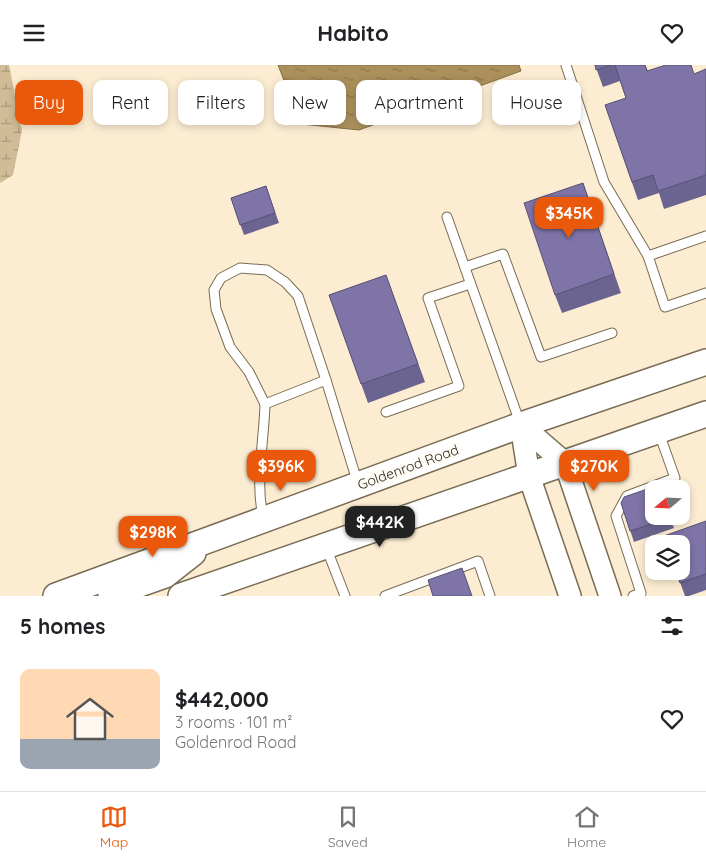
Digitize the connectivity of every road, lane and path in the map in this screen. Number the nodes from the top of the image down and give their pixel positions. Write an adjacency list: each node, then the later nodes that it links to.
1 (566, 65): 4 (lane)
2 (447, 217): 5 (lane)
3 (706, 236): 4 (lane)
4 (648, 256): 7 (lane)
5 (465, 267): 6 (lane); 8 (lane)
6 (470, 284): 12 (lane); 14 (lane)
7 (706, 293)
8 (612, 333)
9 (706, 362): 14 (main road, Goldenrod Road)
10 (326, 380): 11 (lane); 11 (lane); 18 (lane)
11 (265, 404): 19 (lane)
12 (386, 413)
13 (706, 413): 15 (main road)
14 (521, 425): 16 (street); 17 (street); 18 (main road, Goldenrod Road)
15 (658, 430): 16 (main road); 31 (lane)
16 (564, 463): 17 (main road); 30 (street)
17 (528, 476): 21 (main road); 29 (street)
18 (358, 485): 19 (main road, Goldenrod Road)
19 (264, 520): 20 (main road, Goldenrod Road)
20 (210, 539): 23 (main road, Goldenrod Road); 24 (main road)
21 (325, 546): 25 (main road); 26 (lane)
22 (408, 592): 27 (lane); 28 (lane)
23 (56, 596)
24 (106, 596)
25 (181, 596)
26 (345, 596)
27 (385, 596)
28 (490, 596)
29 (570, 596)
30 (610, 596)
31 (633, 596)

